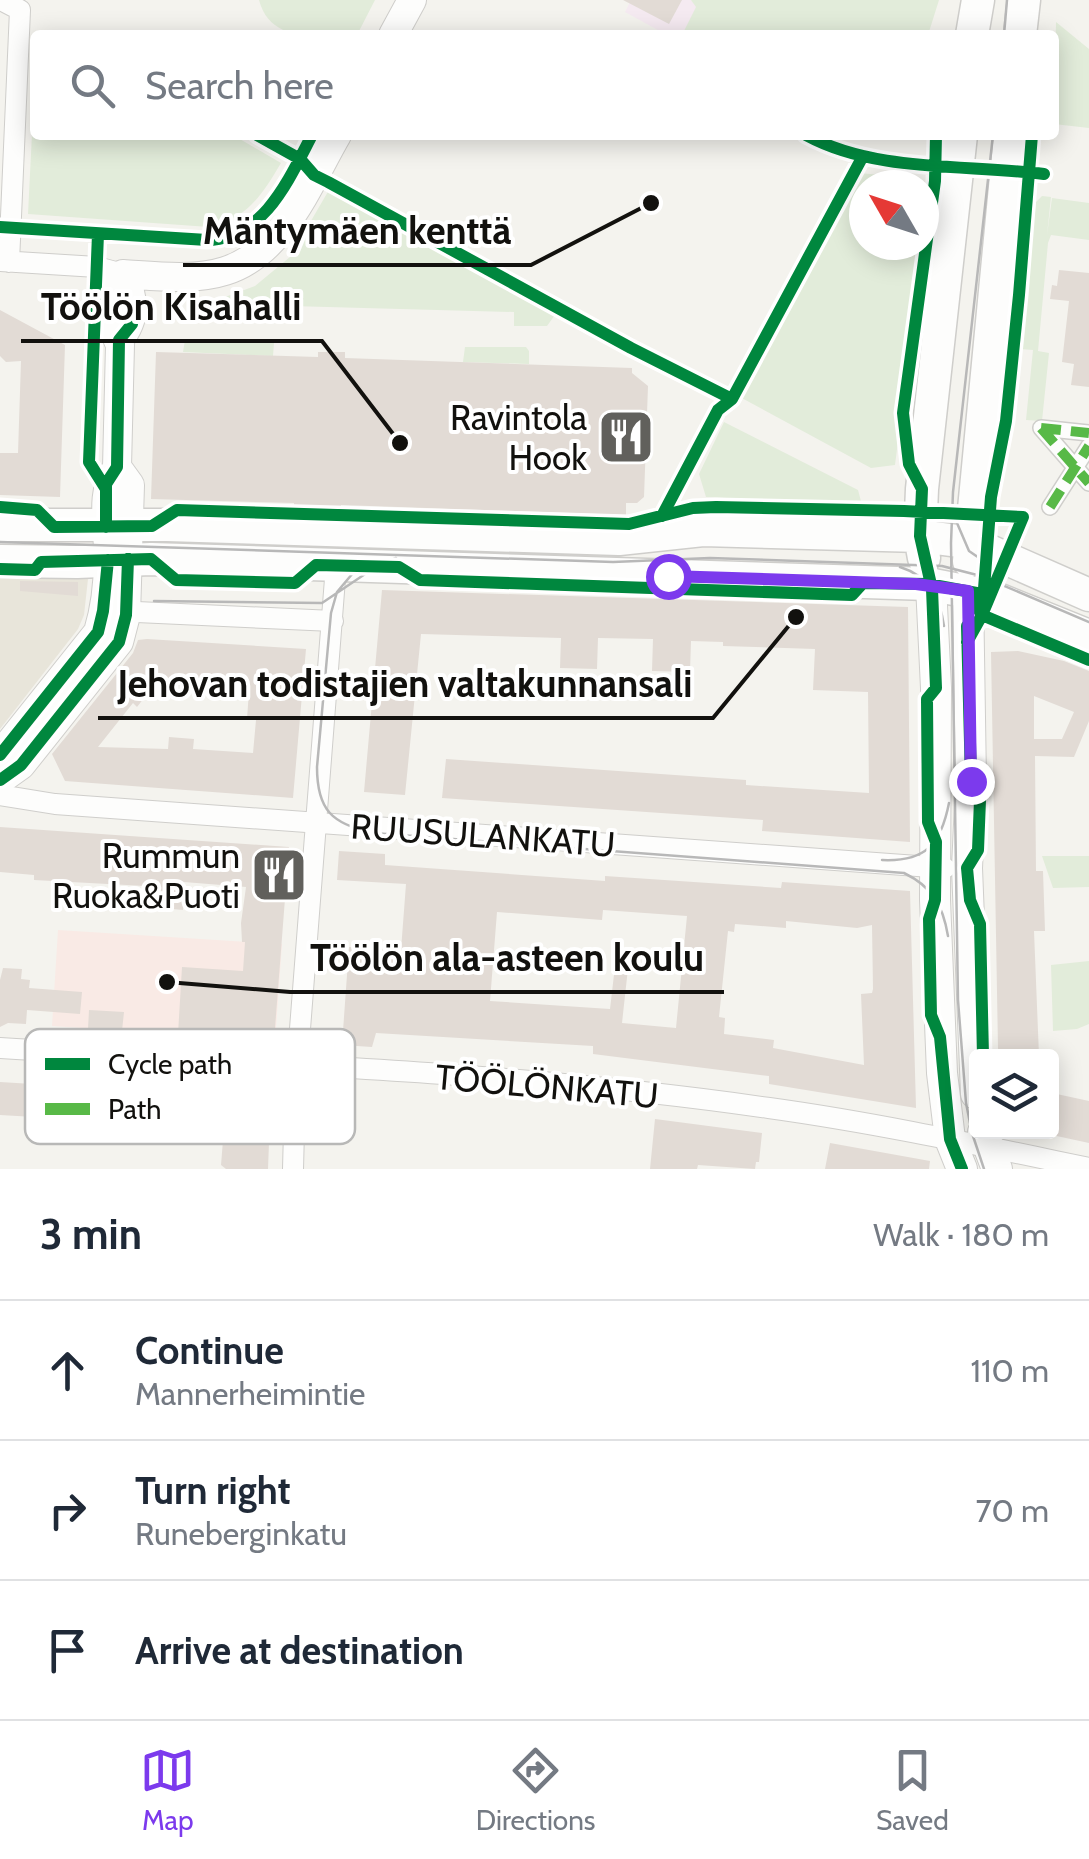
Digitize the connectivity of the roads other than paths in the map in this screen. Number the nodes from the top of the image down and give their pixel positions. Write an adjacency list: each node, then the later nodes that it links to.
1 (0, 0): 11 (street)
2 (412, 0): 5 (street)
3 (978, 0): 6 (main road)
4 (1024, 0): 7 (main road)
5 (395, 30)
6 (973, 30)
7 (1021, 30)
8 (334, 140): 12 (street)
9 (960, 140): 21 (main road)
10 (1009, 140): 17 (main road)
11 (4, 261): 12 (street)
12 (124, 274): 20 (street)
13 (1089, 433): 15 (street)
14 (1089, 446): 15 (street)
15 (1076, 467): 16 (street); 18 (street)
16 (1089, 483)
17 (974, 494): 22 (main road); 26 (main road)
18 (1050, 506)
19 (0, 525): 20 (main road)
20 (118, 526): 21 (main road); 24 (street)
21 (920, 536): 22 (main road); 27 (main road)
22 (970, 544): 28 (main road); 29 (main road)
23 (0, 560): 24 (main road)
24 (118, 560): 25 (main road); 30 (street)
25 (336, 566): 27 (main road); 31 (street)
26 (1089, 570)
27 (931, 585): 28 (main road); 37 (main road)
28 (968, 591): 32 (main road); 38 (main road)
29 (1089, 595)
30 (114, 611): 31 (street); 33 (street); 34 (street)
31 (333, 620): 36 (street)
32 (1089, 636)
33 (0, 756)
34 (0, 780)
35 (0, 794): 36 (street, RUUSULANKATU)
36 (317, 823): 37 (street, RUUSULANKATU); 39 (street)
37 (936, 868): 38 (street, RUUSULANKATU); 44 (main road)
38 (967, 868): 41 (main road)
39 (301, 1029)
40 (0, 1048): 42 (street, TÖÖLÖNKATU)
41 (974, 1049)
42 (25, 1050)
43 (355, 1071): 44 (street, TÖÖLÖNKATU)
44 (950, 1139): 46 (street, TÖÖLÖNKATU); 49 (main road)
45 (294, 1144): 48 (street)
46 (989, 1149): 47 (street, TÖÖLÖNKATU)
47 (1089, 1168)
48 (293, 1169)
49 (962, 1169)

